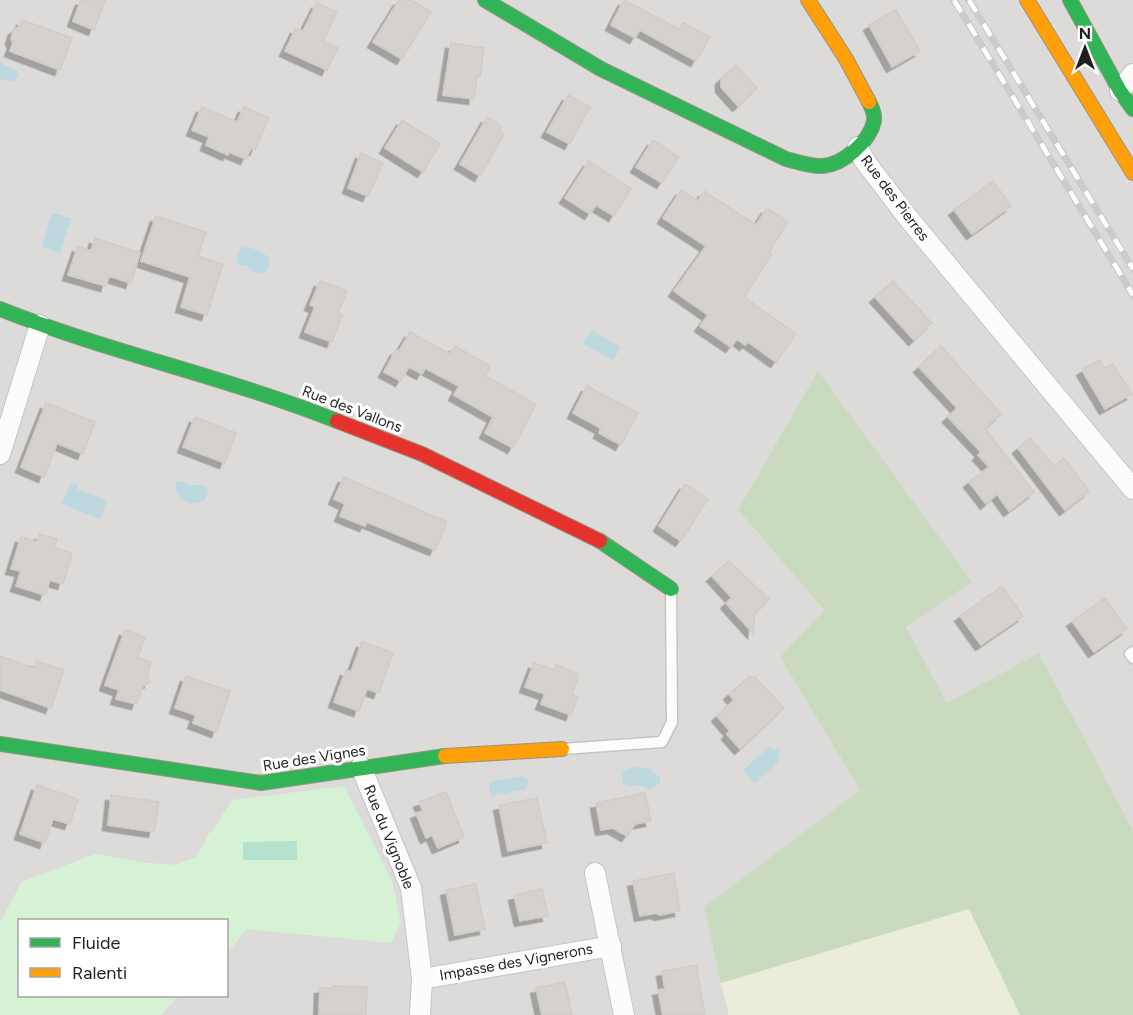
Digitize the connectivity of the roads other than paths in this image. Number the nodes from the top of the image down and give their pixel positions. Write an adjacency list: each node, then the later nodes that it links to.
1 (484, 0): 8 (street, Rue des Pierres)
2 (808, 0): 8 (street)
3 (1027, 0): 9 (street)
4 (1070, 0): 6 (street)
5 (1133, 74): 6 (street)
6 (1120, 91): 7 (street)
7 (1133, 109)
8 (858, 147): 13 (street, Rue des Pierres)
9 (1133, 173)
10 (0, 309): 11 (street, Rue des Vallons)
11 (40, 325): 12 (street); 14 (street, Rue des Vallons)
12 (0, 454)
13 (1133, 489)
14 (671, 589): 18 (lane)
15 (1133, 652): 16 (lane)
16 (1133, 658)
17 (0, 744): 19 (street, Rue des Vignes)
18 (562, 749): 19 (street, Rue des Vignes)
19 (361, 767): 22 (street, Rue du Vignoble)
20 (595, 873): 21 (street, Impasse des Vignerons)
21 (611, 946): 22 (street, Impasse des Vignerons); 24 (street, Impasse des Vignerons)
22 (422, 979): 23 (street, Rue du Vignoble)
23 (420, 1015)
24 (624, 1015)

